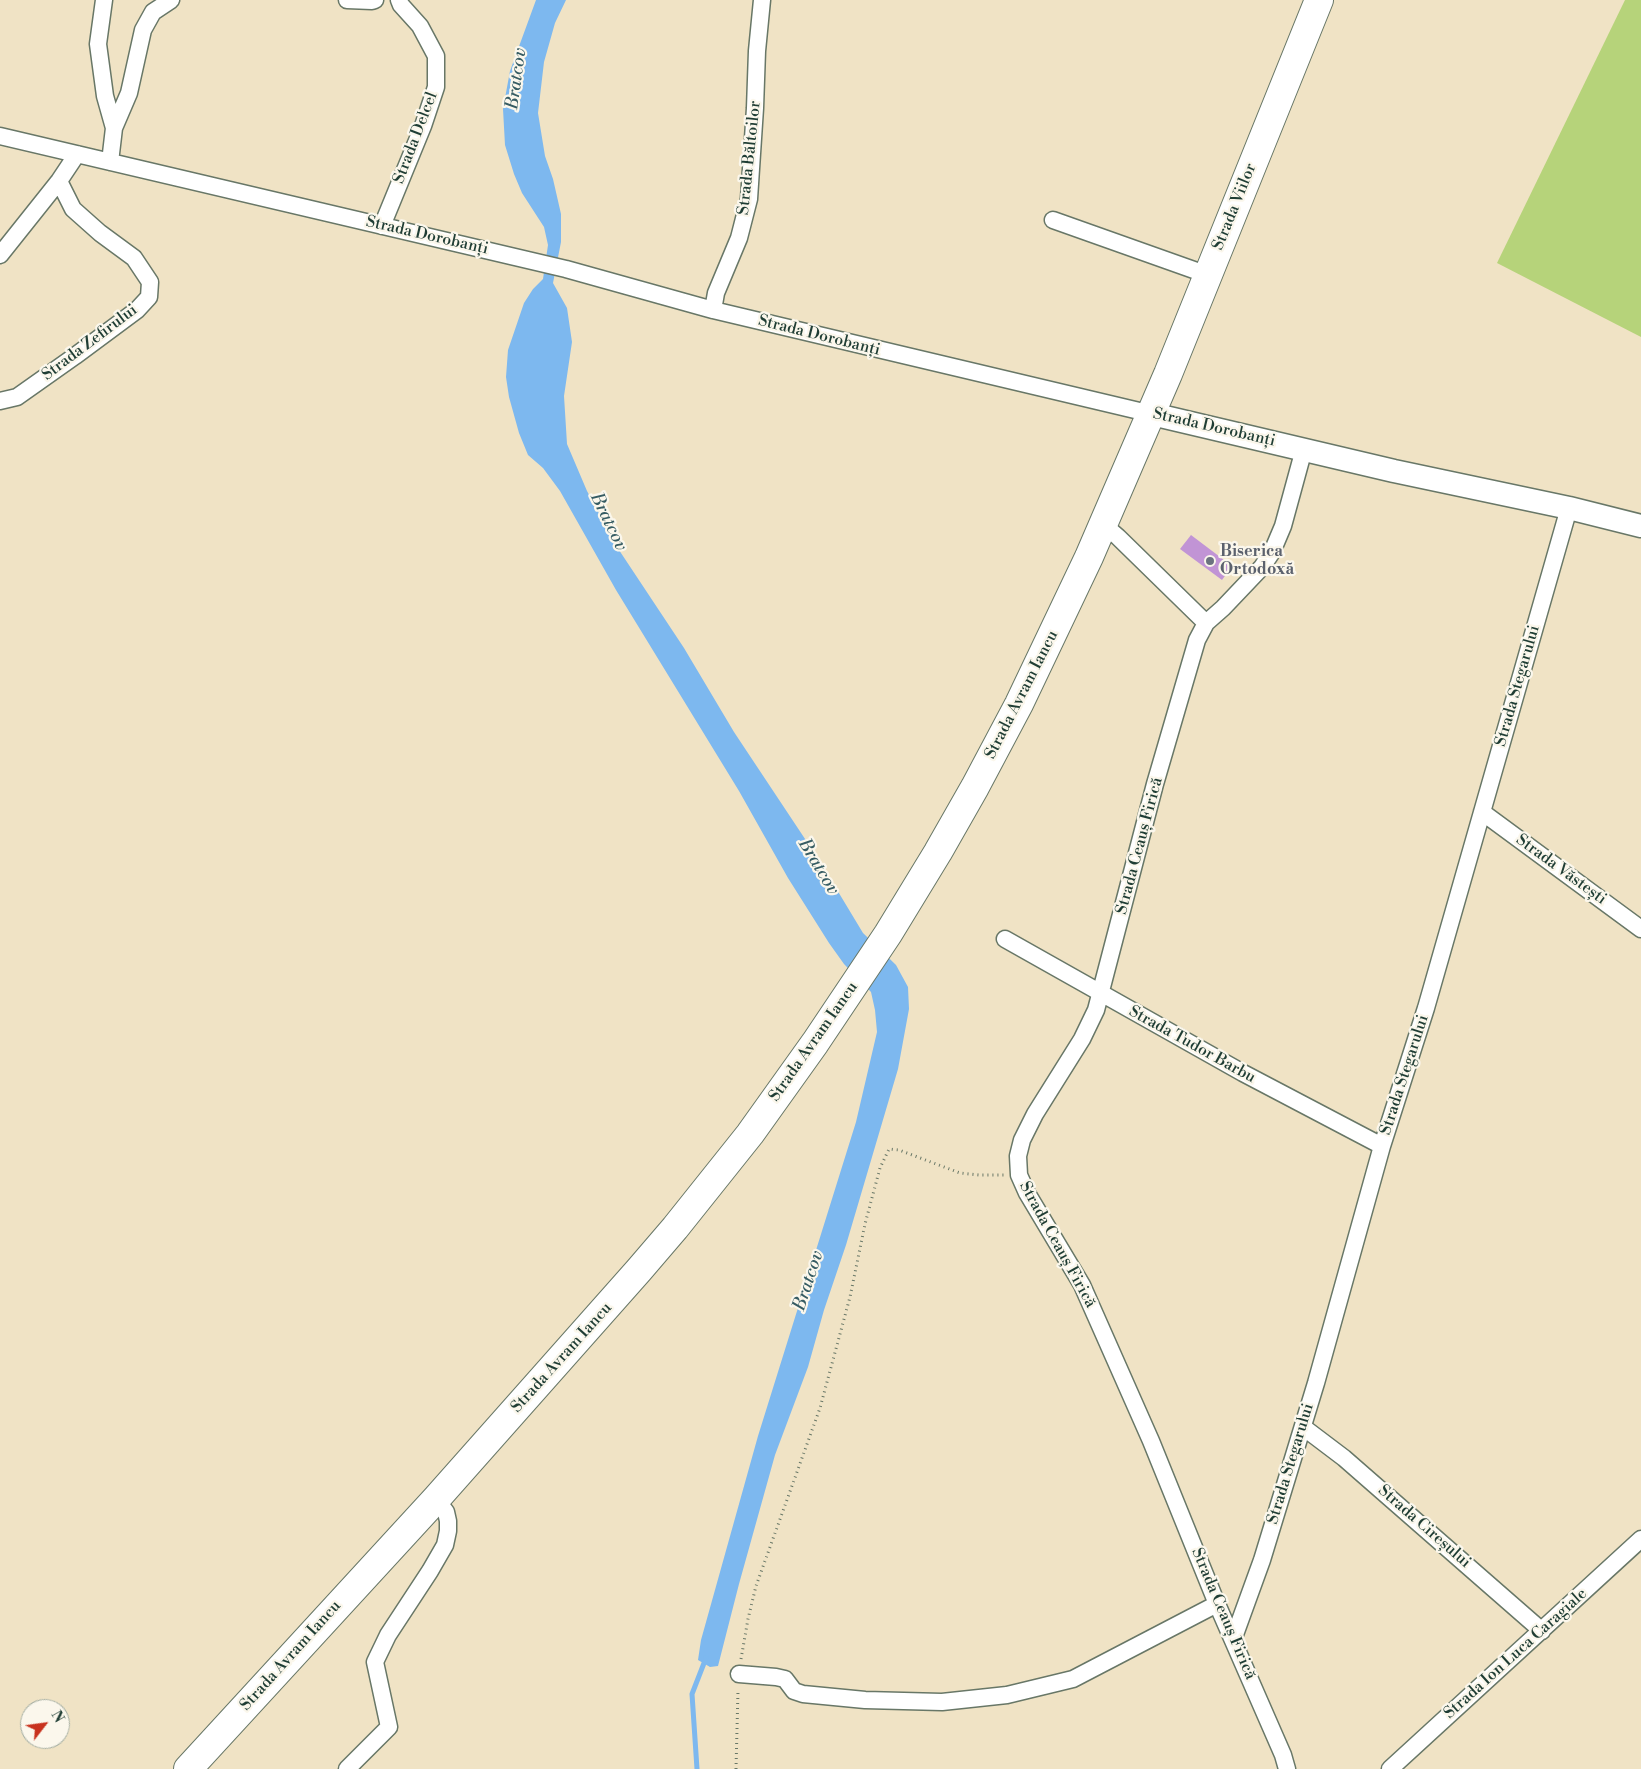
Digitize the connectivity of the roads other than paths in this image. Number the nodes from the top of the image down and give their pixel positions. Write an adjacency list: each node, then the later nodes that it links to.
1 (104, 0): 8 (street)
2 (171, 0): 8 (street)
3 (347, 0): 4 (street)
4 (376, 0)
5 (399, 0): 14 (street, Strada Delcel)
6 (762, 0): 17 (street, Strada Băltoilor)
7 (1319, 0): 16 (highway, Strada Viilor)
8 (114, 128): 11 (street)
9 (0, 136): 10 (street, Strada Dorobanți)
10 (77, 154): 11 (street, Strada Dorobanți); 12 (street)
11 (110, 162): 14 (street, Strada Dorobanți)
12 (59, 181): 15 (street); 18 (street, Strada Zefirului)
13 (1053, 220): 16 (street)
14 (382, 226): 17 (street, Strada Dorobanți)
15 (0, 255)
16 (1208, 275): 19 (highway, Strada Viilor)
17 (713, 310): 19 (street, Strada Dorobanți)
18 (0, 401)
19 (1152, 414): 20 (street, Strada Dorobanți); 22 (highway, Strada Avram Iancu)
20 (1304, 449): 21 (street, Strada Dorobanți); 24 (street, Strada Ceauș Firică)
21 (1569, 508): 23 (street, Strada Dorobanți); 25 (street, Strada Stegarului)
22 (1104, 525): 24 (street); 31 (highway, Strada Avram Iancu)
23 (1641, 526)
24 (1206, 623): 28 (street, Strada Ceauș Firică)
25 (1482, 812): 26 (street, Strada Văstești); 29 (street, Strada Stegarului)
26 (1641, 929)
27 (1005, 939): 28 (street, Strada Tudor Barbu)
28 (1101, 994): 29 (street, Strada Tudor Barbu); 33 (street, Strada Ceauș Firică)
29 (1382, 1146): 30 (street, Strada Stegarului)
30 (1303, 1427): 34 (street, Strada Cireșului); 35 (street, Strada Stegarului)
31 (436, 1500): 37 (highway, Strada Avram Iancu); 38 (street)
32 (1641, 1539): 34 (street, Strada Ion Luca Caragiale)
33 (1218, 1604): 35 (street, Strada Ceauș Firică); 36 (street)
34 (1542, 1631): 40 (street, Strada Ion Luca Caragiale)
35 (1233, 1640): 39 (street, Strada Ceauș Firică)
36 (739, 1674)
37 (188, 1769)
38 (347, 1769)
39 (1287, 1769)
40 (1390, 1769)

